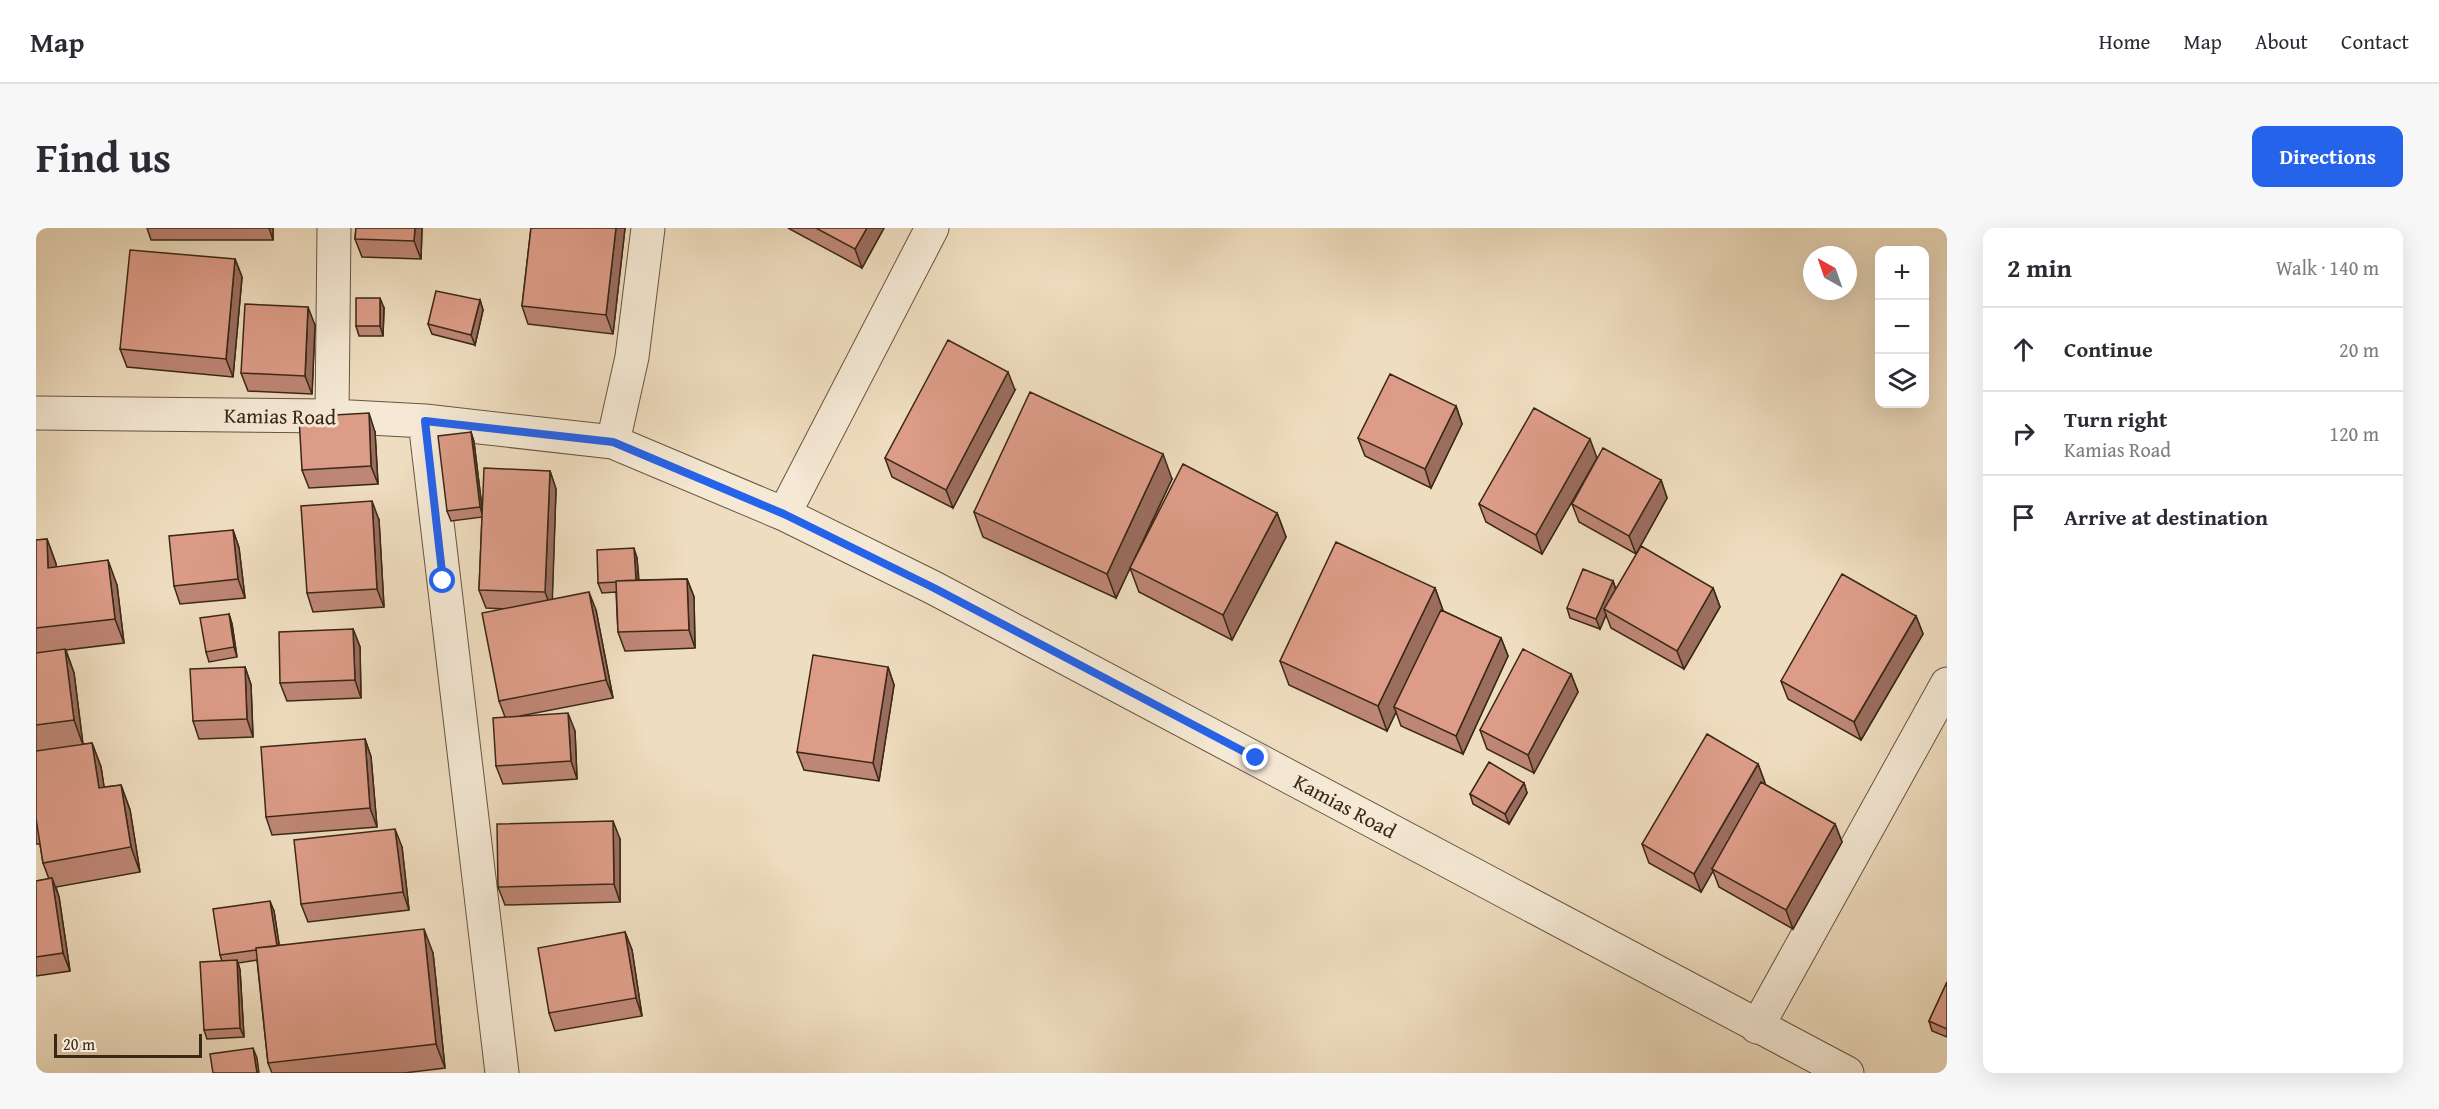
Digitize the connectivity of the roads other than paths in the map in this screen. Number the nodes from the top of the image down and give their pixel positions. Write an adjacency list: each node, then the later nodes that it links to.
1 (334, 228): 5 (street)
2 (648, 228): 7 (street)
3 (932, 228): 8 (street)
4 (36, 413): 5 (street, Kamias Road)
5 (332, 416): 6 (street, Kamias Road)
6 (425, 421): 7 (street, Kamias Road); 11 (street)
7 (613, 442): 8 (street, Kamias Road)
8 (784, 514): 10 (street, Kamias Road)
9 (1947, 684): 10 (street)
10 (1756, 1027): 12 (street, Kamias Road)
11 (502, 1073)
12 (1847, 1073)

